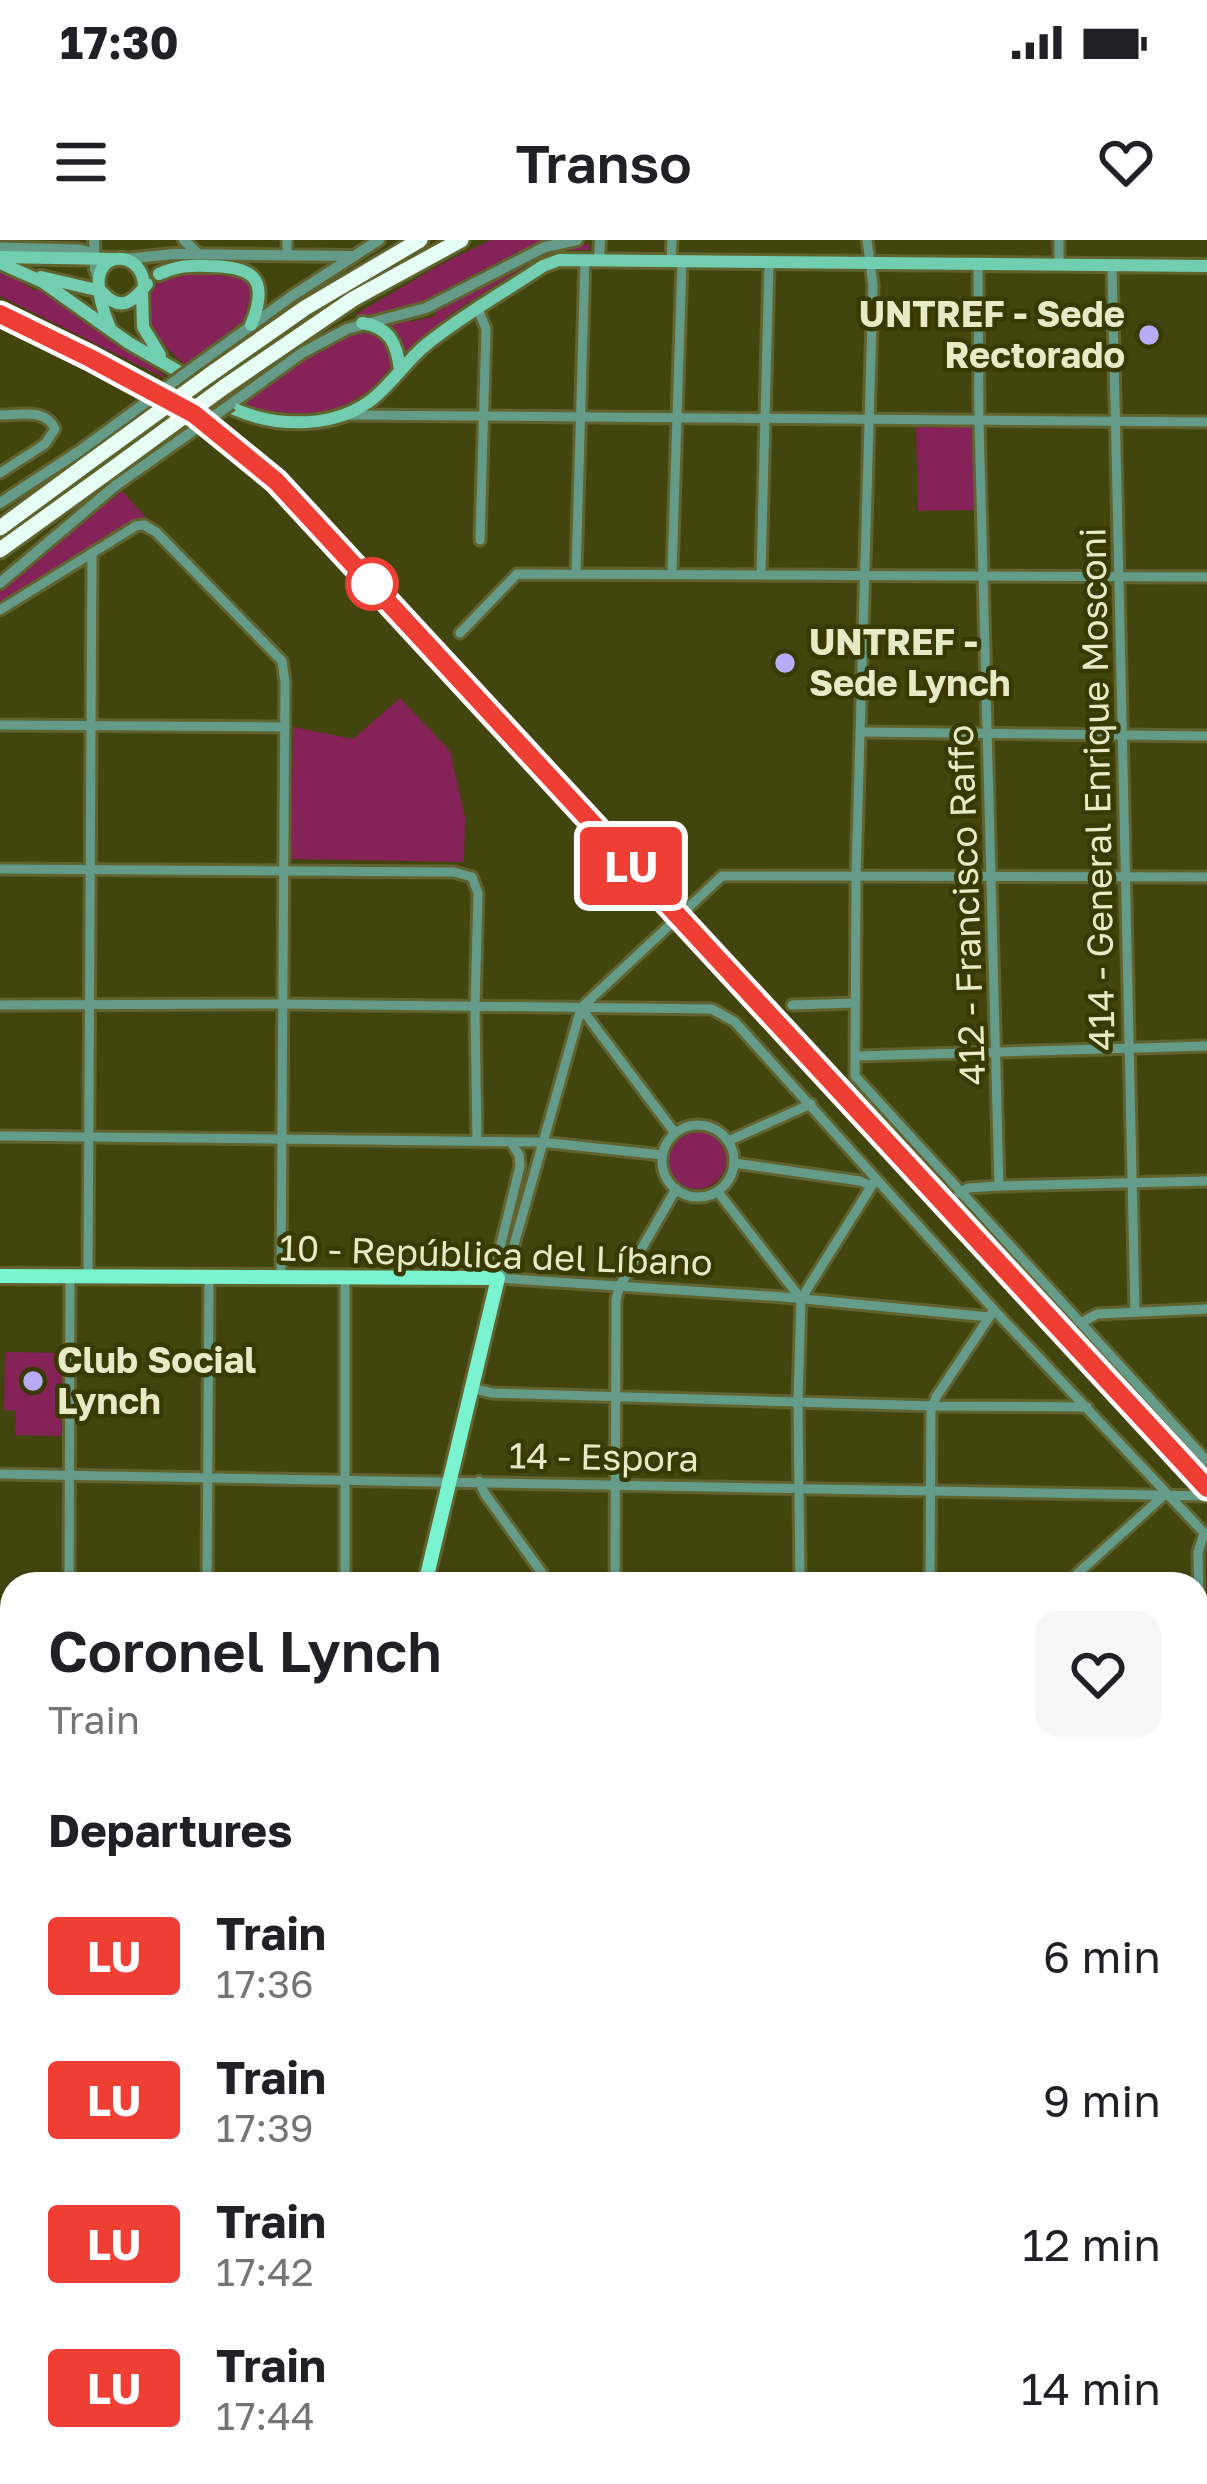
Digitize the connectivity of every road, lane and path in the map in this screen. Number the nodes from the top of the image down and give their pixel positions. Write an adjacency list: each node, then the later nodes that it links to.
1 (94, 240): 17 (street)
2 (182, 240): 13 (street); 14 (street)
3 (287, 240): 15 (street)
4 (379, 240): 16 (street)
5 (420, 240): 37 (highway)
6 (461, 240): 51 (highway, bridge)
7 (577, 240): 33 (street)
8 (600, 240): 20 (street)
9 (672, 240): 21 (street)
10 (867, 240): 23 (street)
11 (1059, 240): 25 (street)
12 (0, 247): 17 (street)
13 (173, 254): 14 (street); 18 (street); 29 (main road)
14 (198, 254): 15 (street)
15 (287, 255): 16 (street)
16 (352, 256): 34 (street)
17 (94, 258): 18 (main road); 19 (main road); 30 (street)
18 (120, 259): 30 (main road); 31 (main road)
19 (0, 260): 28 (main road)
20 (592, 260): 21 (main road); 32 (main road); 42 (street)
21 (676, 261): 22 (main road); 43 (street)
22 (770, 262): 23 (main road); 44 (street)
23 (871, 263): 24 (main road); 45 (street)
24 (978, 264): 25 (main road); 46 (street, 412 - Francisco Raffo)
25 (1059, 264): 26 (main road)
26 (1112, 265): 27 (main road); 47 (street, 414 - General Enrique Mosconi)
27 (1207, 266)
28 (28, 274): 30 (main road); 35 (main road)
29 (159, 274): 31 (main road); 34 (main road)
30 (100, 288): 31 (main road); 35 (main road)
31 (143, 290): 35 (main road)
32 (478, 309): 36 (main road); 41 (street)
33 (362, 323): 36 (main road); 38 (street)
34 (251, 325): 37 (street)
35 (110, 329)
36 (400, 370): 40 (main road)
37 (201, 371): 49 (highway, bridge)
38 (237, 403): 40 (main road); 51 (street, bridge)
39 (0, 415): 50 (street)
40 (344, 415): 41 (street)
41 (485, 416): 42 (street); 54 (street)
42 (582, 417): 43 (street); 58 (street)
43 (676, 419): 44 (street); 57 (street)
44 (766, 420): 45 (street); 59 (street)
45 (869, 420): 46 (street); 60 (street)
46 (979, 421): 47 (street); 61 (street, 412 - Francisco Raffo)
47 (1114, 422): 48 (street); 62 (street, 414 - General Enrique Mosconi)
48 (1207, 422)
49 (86, 455): 52 (street); 53 (highway)
50 (0, 472)
51 (110, 481): 55 (highway); 64 (street)
52 (0, 503)
53 (0, 527)
54 (480, 540)
55 (0, 550)
56 (92, 554): 65 (street); 68 (street); 69 (street)
57 (672, 573): 58 (street); 59 (street)
58 (576, 574): 66 (street)
59 (761, 574): 60 (street)
60 (866, 575): 61 (street); 70 (street)
61 (983, 575): 62 (street); 71 (street, 412 - Francisco Raffo)
62 (1119, 577): 63 (street); 72 (street, 414 - General Enrique Mosconi)
63 (1207, 577)
64 (0, 583)
65 (0, 610)
66 (460, 633)
67 (0, 725): 68 (street)
68 (92, 727): 69 (street); 76 (street)
69 (285, 727): 75 (street)
70 (861, 732): 71 (street); 77 (street)
71 (988, 734): 72 (street); 79 (street, 412 - Francisco Raffo)
72 (1123, 736): 73 (street); 78 (street, 414 - General Enrique Mosconi)
73 (1207, 736)
74 (0, 869): 76 (street)
75 (284, 870): 76 (street); 82 (street); 86 (street)
76 (92, 871): 84 (street)
77 (856, 875): 79 (street); 81 (street); 87 (street)
78 (1126, 876): 79 (street); 80 (street); 89 (street, 414 - General Enrique Mosconi)
79 (991, 877): 90 (street, 412 - Francisco Raffo)
80 (1207, 877)
81 (855, 1003): 85 (street); 91 (street)
82 (283, 1004): 84 (street); 86 (street); 96 (street)
83 (0, 1005): 84 (street)
84 (90, 1005): 95 (street)
85 (792, 1005)
86 (475, 1008): 87 (street); 97 (street)
87 (581, 1008): 92 (street); 93 (street); 99 (street)
88 (1207, 1046): 89 (street)
89 (1130, 1048): 90 (street); 105 (street, 414 - General Enrique Mosconi)
90 (998, 1052): 91 (street); 106 (street, 412 - Francisco Raffo)
91 (856, 1055): 109 (street)
92 (811, 1104): 100 (street); 104 (street)
93 (675, 1133): 100 (street); 101 (street)
94 (0, 1136): 95 (street)
95 (90, 1136): 96 (street); 112 (street)
96 (282, 1140): 97 (street); 114 (street)
97 (477, 1142): 98 (street)
98 (511, 1142): 99 (street); 116 (street)
99 (541, 1142): 101 (street); 116 (street)
100 (728, 1142): 102 (street)
101 (662, 1155): 107 (street)
102 (734, 1163): 104 (street); 108 (street)
103 (1207, 1181): 105 (street)
104 (874, 1183): 118 (street); 121 (street)
105 (1134, 1183): 106 (street); 120 (street, 414 - General Enrique Mosconi)
106 (999, 1186): 109 (street)
107 (676, 1189): 108 (street); 117 (street)
108 (718, 1192): 118 (street)
109 (959, 1193): 122 (street)
110 (0, 1276): 111 (main road, 10 - República del Líbano)
111 (70, 1276): 112 (main road, 10 - República del Líbano); 130 (street)
112 (88, 1276): 113 (main road, 10 - República del Líbano)
113 (209, 1276): 114 (main road, 10 - República del Líbano); 131 (street)
114 (281, 1277): 115 (main road, 10 - República del Líbano)
115 (345, 1277): 116 (main road, 10 - República del Líbano); 132 (street)
116 (498, 1278): 117 (street, 10 - República del Líbano); 123 (main road)
117 (620, 1286): 118 (street, 10 - República del Líbano); 124 (street)
118 (800, 1299): 121 (street, 10 - República del Líbano); 125 (street)
119 (1207, 1310): 120 (street)
120 (1135, 1312): 122 (street)
121 (992, 1314): 126 (street); 127 (street)
122 (1081, 1323): 128 (street)
123 (471, 1388): 124 (street); 133 (main road)
124 (614, 1396): 125 (street); 135 (street)
125 (798, 1400): 126 (street); 136 (street)
126 (933, 1406): 127 (street); 137 (street)
127 (1087, 1407): 139 (street)
128 (1207, 1461)
129 (0, 1474): 130 (street, 14 - Espora)
130 (68, 1475): 131 (street, 14 - Espora); 141 (street)
131 (207, 1478): 132 (street, 14 - Espora); 142 (street)
132 (345, 1480): 133 (street, 14 - Espora); 143 (street)
133 (449, 1481): 134 (street, 14 - Espora); 144 (main road)
134 (479, 1481): 135 (street, 14 - Espora); 145 (street)
135 (615, 1485): 136 (street, 14 - Espora); 146 (street)
136 (799, 1488): 137 (street, 14 - Espora); 147 (street)
137 (931, 1490): 139 (street, 14 - Espora); 148 (street)
138 (1207, 1496): 139 (street, 14 - Espora)
139 (1167, 1497): 140 (street); 149 (street)
140 (1206, 1535): 150 (street)
141 (68, 1572)
142 (206, 1572)
143 (345, 1572)
144 (428, 1572)
145 (541, 1572)
146 (615, 1572)
147 (800, 1572)
148 (931, 1572)
149 (1080, 1572)
150 (1199, 1572)

